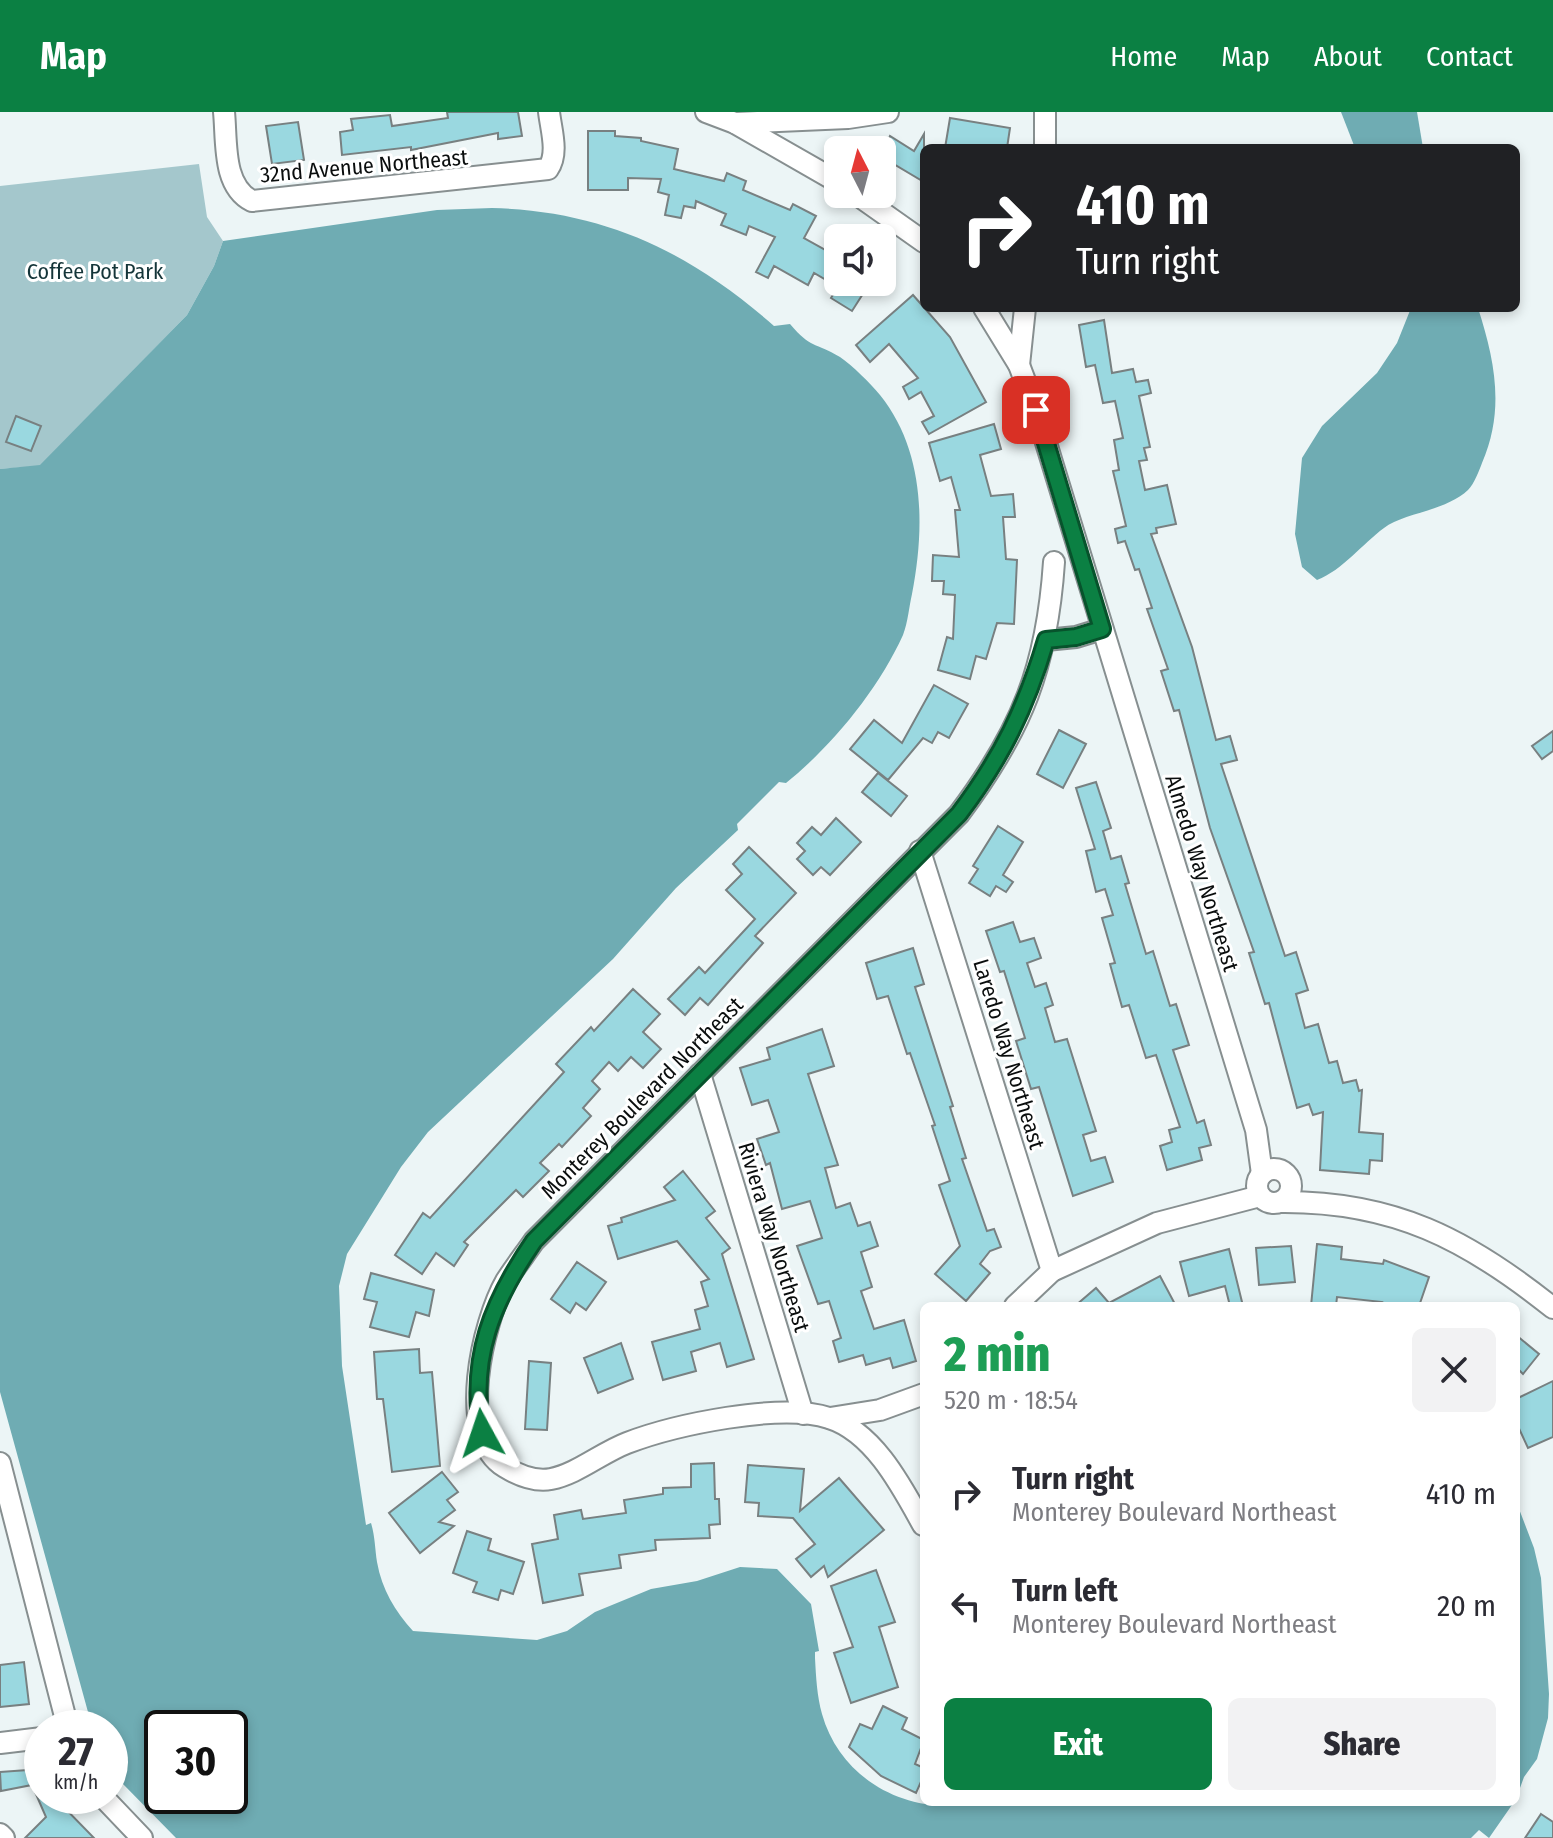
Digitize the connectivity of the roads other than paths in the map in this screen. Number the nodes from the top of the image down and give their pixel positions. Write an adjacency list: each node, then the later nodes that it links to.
1 (224, 112): 2 (street, 32nd Avenue Northeast)
2 (549, 112)
3 (706, 112): 6 (street)
4 (888, 112): 6 (street)
5 (1045, 112): 7 (street)
6 (735, 123): 8 (street)
7 (1045, 144)
8 (824, 174)
9 (876, 208): 10 (street)
10 (920, 239)
11 (986, 312): 13 (street)
12 (1025, 312): 13 (street)
13 (1019, 365): 15 (street)
14 (1054, 562): 16 (street, Monterey Boulevard Northeast)
15 (1102, 629): 16 (street); 19 (street, Almedo Way Northeast)
16 (1046, 640): 17 (street, Monterey Boulevard Northeast)
17 (920, 851): 18 (street, Monterey Boulevard Northeast); 20 (street, Laredo Way Northeast)
18 (700, 1074): 24 (street, Riviera Way Northeast); 24 (street, Monterey Boulevard Northeast)
19 (1279, 1183): 20 (street); 22 (street)
20 (1052, 1271): 21 (street)
21 (1019, 1302)
22 (1553, 1308)
23 (920, 1395): 25 (street, Monterey Boulevard Northeast)
24 (803, 1414): 25 (street, Monterey Boulevard Northeast)
25 (830, 1418): 27 (street, Monterey Boulevard Northeast)
26 (0, 1463): 28 (street)
27 (920, 1517)
28 (63, 1710)
29 (24, 1740): 30 (street)
30 (0, 1743)
31 (119, 1814): 32 (street)
32 (140, 1837)

